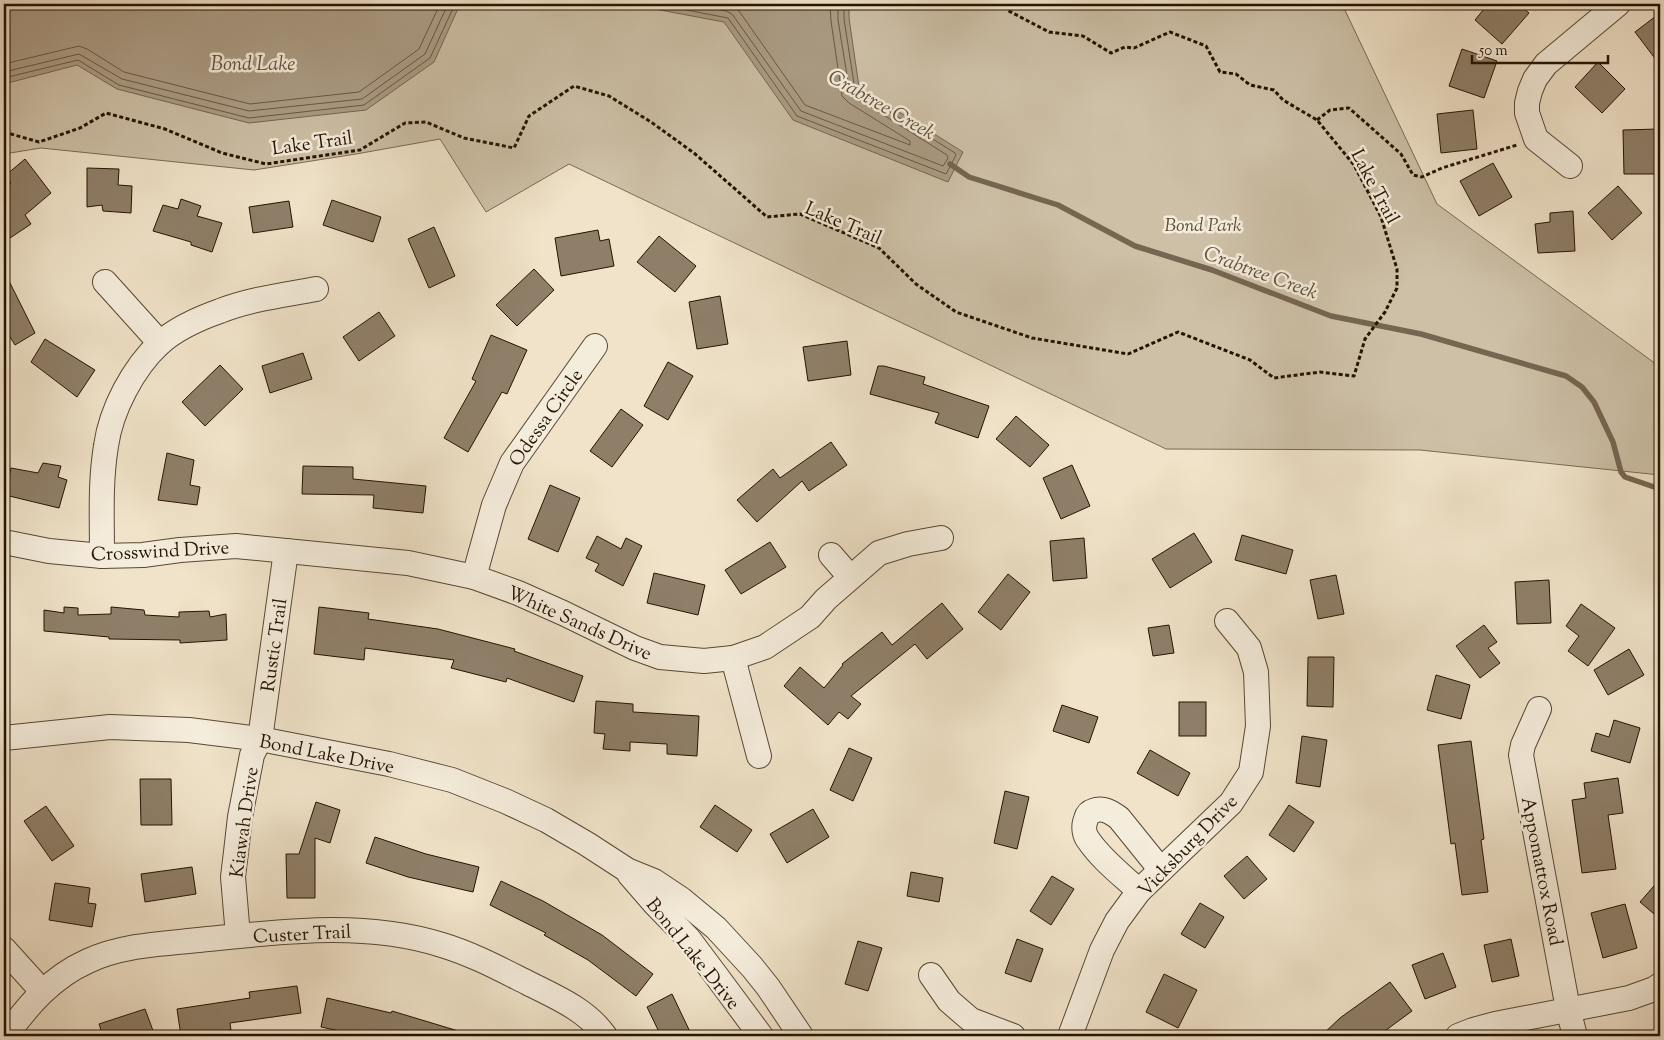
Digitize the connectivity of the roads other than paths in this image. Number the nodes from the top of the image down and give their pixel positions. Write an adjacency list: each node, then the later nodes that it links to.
1 (1618, 4): 2 (street)
2 (1570, 166)
3 (105, 282): 5 (street)
4 (316, 289): 5 (street)
5 (160, 343): 11 (street)
6 (595, 346): 12 (street, Odessa Circle)
7 (941, 538): 13 (street, White Sands Drive)
8 (4, 542): 11 (street, Crosswind Drive)
9 (286, 551): 11 (street, Crosswind Drive); 12 (street, White Sands Drive); 18 (street, Rustic Trail)
10 (831, 555): 13 (street)
11 (102, 556)
12 (474, 577): 15 (street, White Sands Drive)
13 (850, 577): 15 (street, White Sands Drive)
14 (1227, 621): 21 (street, Vicksburg Drive)
15 (733, 658): 19 (street)
16 (1539, 709): 28 (street, Appomattox Road)
17 (4, 738): 18 (street, Bond Lake Drive)
18 (260, 740): 20 (street, Bond Lake Drive); 23 (street, Kiawah Drive)
19 (759, 756)
20 (627, 870): 31 (street, Bond Lake Drive); 32 (street, Bond Lake Drive)
21 (1162, 870): 22 (street, Vicksburg Drive); 22 (street)
22 (1140, 891): 34 (street, Vicksburg Drive)
23 (238, 936): 27 (street, Custer Trail); 30 (street, Custer Trail)
24 (4, 949): 27 (street)
25 (931, 975): 33 (street)
26 (1660, 984): 28 (street)
27 (42, 991): 29 (street, Custer Trail)
28 (1568, 1009): 35 (street); 36 (street, Appomattox Road)
29 (6, 1036)
30 (605, 1036)
31 (760, 1036)
32 (801, 1036)
33 (1013, 1036)
34 (1070, 1036)
35 (1458, 1036)
36 (1575, 1036)

